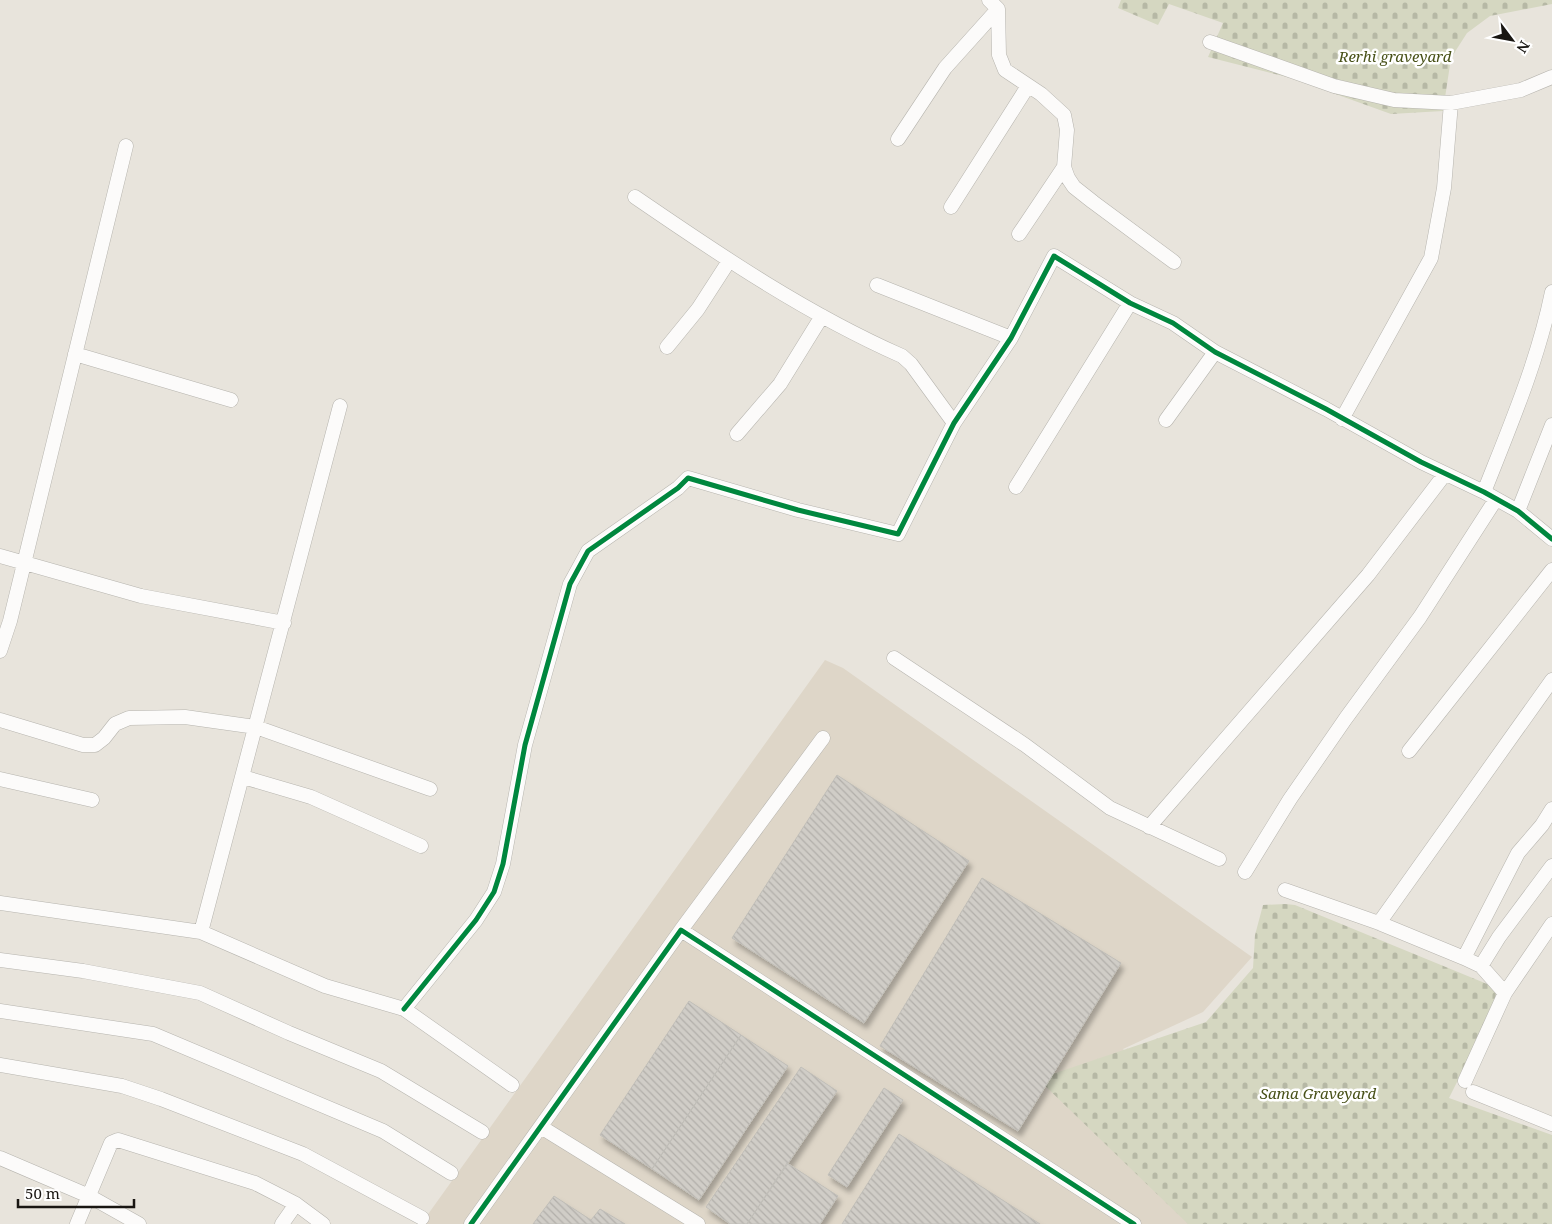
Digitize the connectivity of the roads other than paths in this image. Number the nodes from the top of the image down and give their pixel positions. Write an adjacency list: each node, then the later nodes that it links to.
1 (994, 5): 4 (street); 6 (street)
2 (1210, 42): 5 (street)
3 (1552, 77): 5 (street)
4 (1028, 86): 8 (street); 10 (street)
5 (1451, 103): 24 (street)
6 (898, 139)
7 (126, 146): 21 (street)
8 (1064, 167): 11 (street); 13 (street)
9 (635, 197): 12 (street)
10 (951, 207)
11 (1019, 234)
12 (729, 261): 17 (street); 19 (street)
13 (1174, 262)
14 (877, 285): 18 (street)
15 (1552, 292): 31 (street)
16 (1130, 303): 18 (street); 20 (street); 30 (street)
17 (822, 316): 26 (street); 28 (street)
18 (1011, 338): 26 (street)
19 (667, 346)
20 (1215, 352): 24 (street); 25 (street)
21 (75, 354): 22 (street); 36 (street)
22 (231, 400)
23 (340, 406): 39 (street)
24 (1342, 419): 29 (street)
25 (1166, 420)
26 (954, 423): 67 (street)
27 (1552, 425): 33 (street)
28 (737, 434)
29 (1445, 474): 31 (street); 52 (street)
30 (1016, 487)
31 (1484, 492): 32 (street)
32 (1496, 499): 33 (street); 56 (street)
33 (1518, 511): 34 (street)
34 (1552, 539)
35 (0, 556): 36 (street)
36 (24, 563): 38 (street); 39 (street)
37 (1552, 570): 46 (street)
38 (5, 619): 40 (street)
39 (284, 623): 44 (street)
40 (0, 651)
41 (894, 658): 52 (street)
42 (1552, 680): 59 (street)
43 (0, 720): 44 (street)
44 (256, 727): 47 (street); 49 (street)
45 (823, 738): 61 (street)
46 (1409, 751)
47 (242, 777): 53 (street); 62 (street)
48 (0, 779): 50 (street)
49 (430, 789)
50 (92, 800)
51 (1552, 809): 63 (street)
52 (1149, 827): 54 (street)
53 (421, 846)
54 (1219, 859)
55 (1552, 866): 65 (street)
56 (1246, 872)
57 (1285, 890): 59 (street)
58 (0, 903): 62 (street)
59 (1379, 923): 63 (street)
60 (1552, 924): 66 (street)
61 (681, 930): 72 (street); 85 (street)
62 (201, 932): 67 (street)
63 (1464, 958): 65 (street)
64 (0, 960): 73 (street)
65 (1481, 966): 66 (street)
66 (1505, 992): 71 (street)
67 (404, 1009): 70 (street)
68 (0, 1011): 75 (street)
69 (0, 1065): 78 (street)
70 (512, 1085)
71 (1552, 1124)
72 (541, 1127): 83 (street); 84 (street)
73 (482, 1132)
74 (0, 1158): 76 (street)
75 (451, 1173)
76 (89, 1196): 77 (street); 79 (street); 80 (street)
77 (296, 1204): 81 (street); 82 (street)
78 (422, 1218)
79 (77, 1224)
80 (139, 1224)
81 (282, 1224)
82 (323, 1224)
83 (471, 1224)
84 (698, 1224)
85 (1134, 1224)

